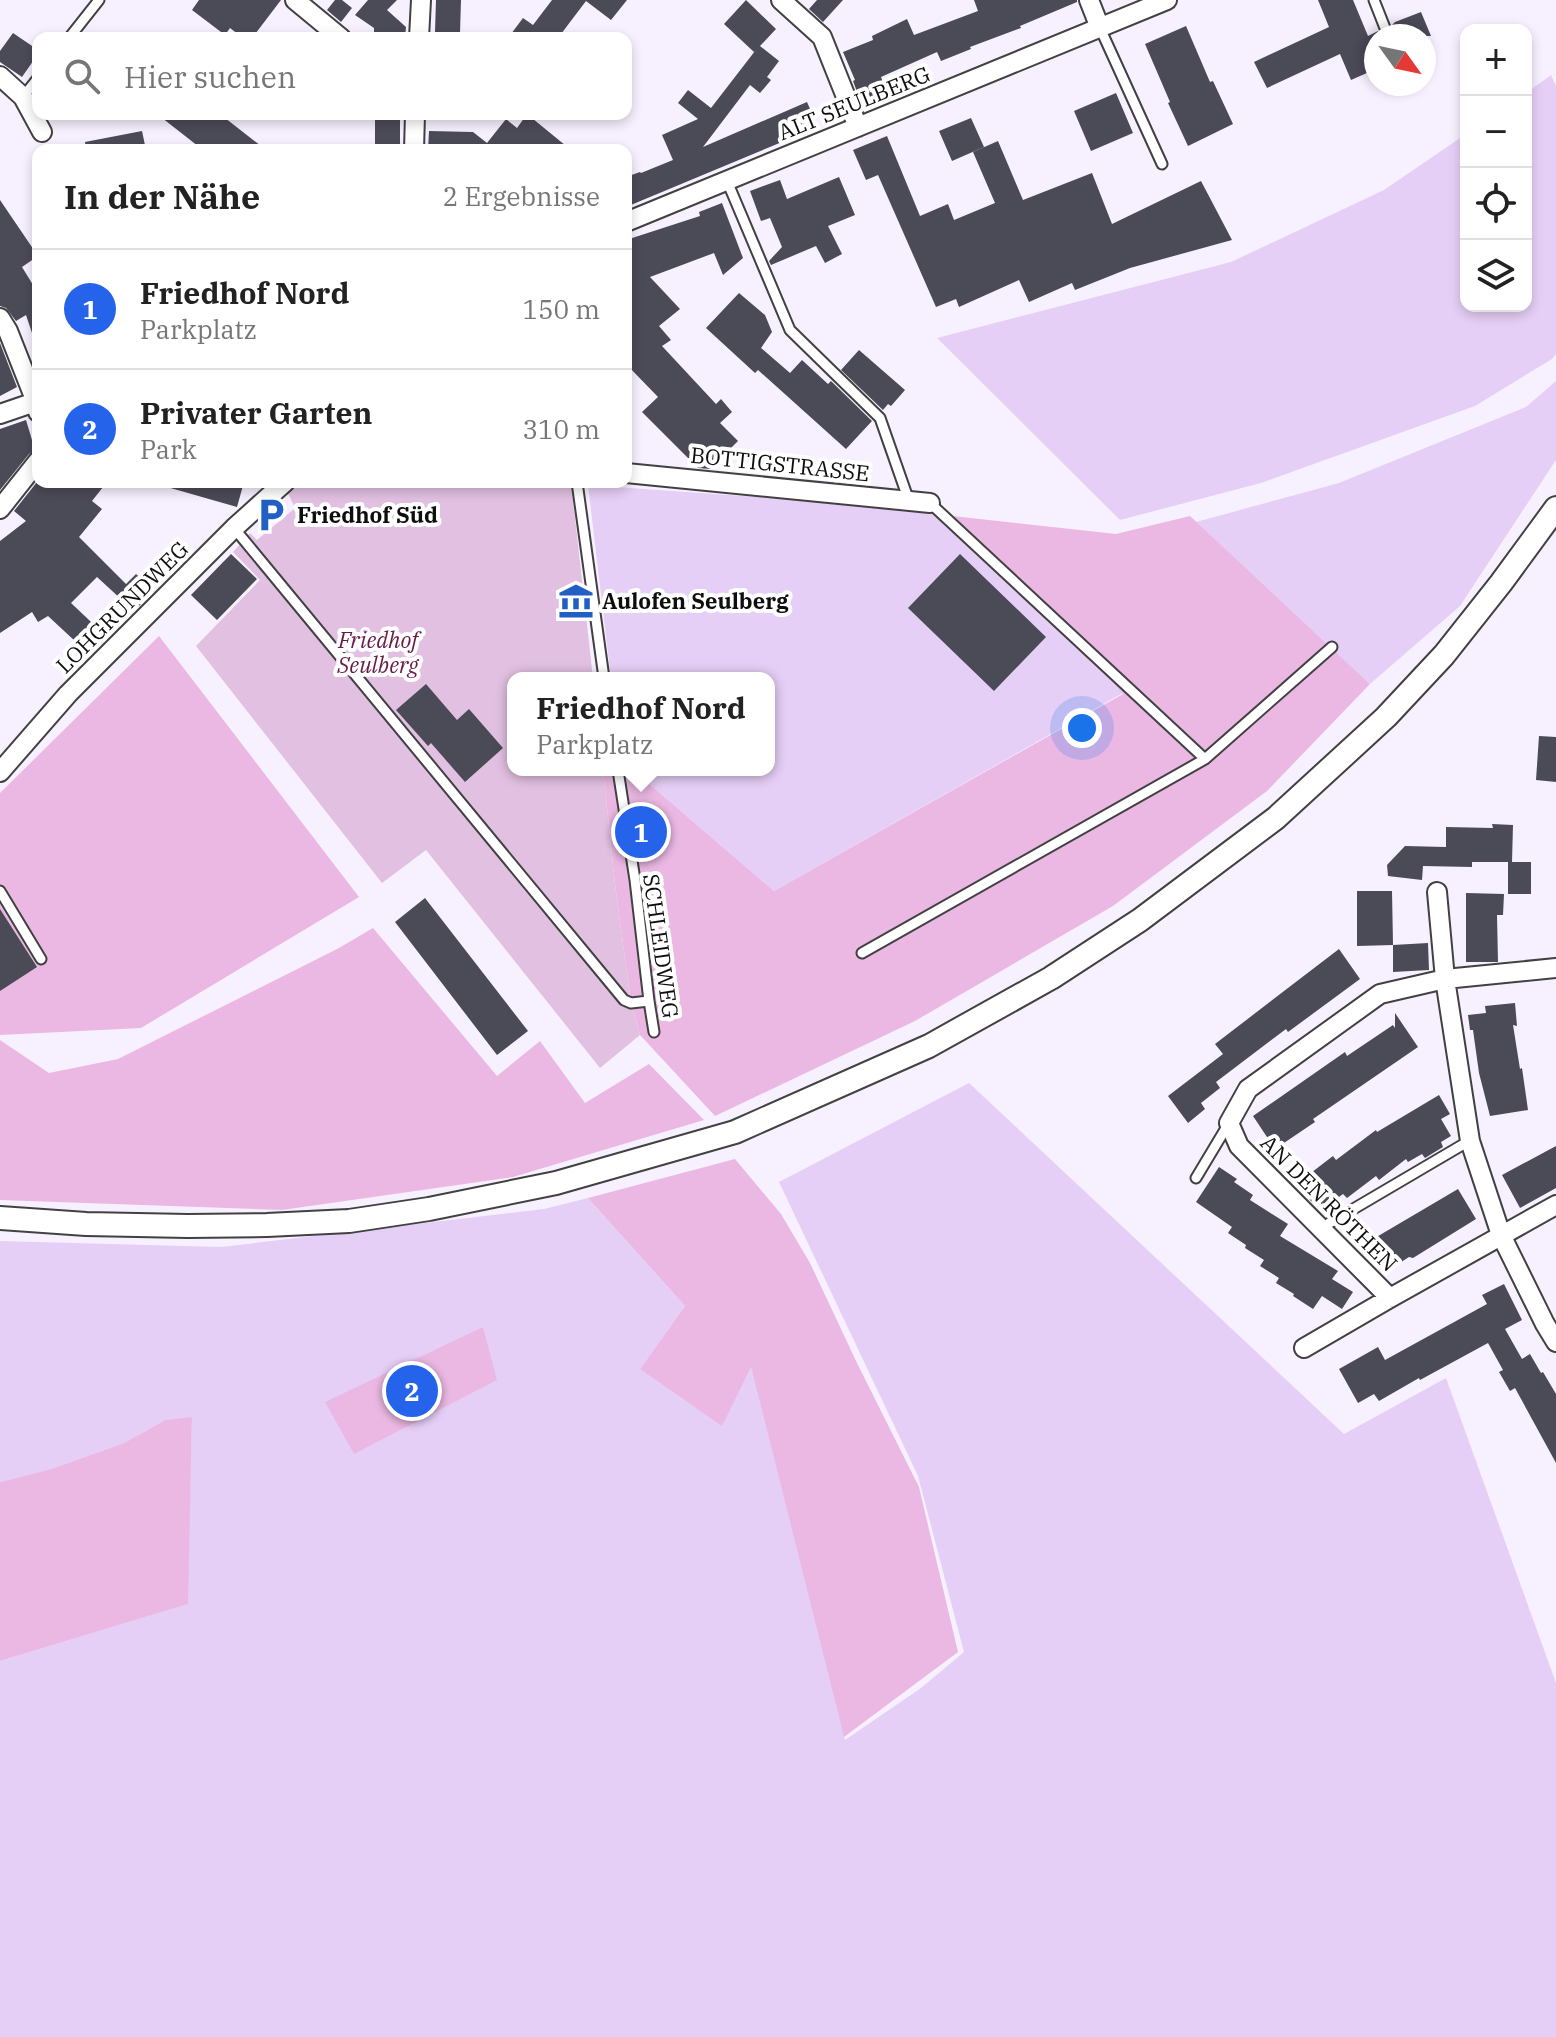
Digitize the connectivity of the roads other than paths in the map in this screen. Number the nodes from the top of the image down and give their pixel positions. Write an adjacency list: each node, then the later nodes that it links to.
1 (99, 0): 10 (lane)
2 (295, 0): 11 (street)
3 (421, 0): 12 (street)
4 (781, 0): 19 (street)
5 (1089, 0): 9 (street)
6 (1167, 0): 9 (street, ALT SEULBERG)
7 (1374, 0): 8 (lane)
8 (1383, 24)
9 (1100, 28): 19 (street, ALT SEULBERG); 22 (lane)
10 (74, 32)
11 (334, 32)
12 (419, 32)
13 (0, 76): 15 (street)
14 (32, 86): 15 (lane)
15 (23, 97): 16 (street)
16 (32, 114)
17 (35, 120): 20 (street)
18 (415, 120): 21 (street)
19 (858, 127): 23 (street, ALT SEULBERG)
20 (42, 132)
21 (414, 144)
22 (1162, 164)
23 (727, 181): 24 (street, ALT SEULBERG); 33 (lane)
24 (632, 220)
25 (0, 318): 26 (street)
26 (32, 392)
27 (32, 406): 28 (street)
28 (0, 414)
29 (32, 469): 36 (street)
30 (632, 474): 33 (street, BOTTIGSTRASSE)
31 (278, 488): 37 (street, LOHGRUNDWEG)
32 (578, 488): 39 (lane)
33 (909, 501): 34 (street, BOTTIGSTRASSE)
34 (930, 503): 40 (lane)
35 (1556, 508): 55 (street)
36 (0, 509)
37 (234, 528): 41 (street, LOHGRUNDWEG); 49 (lane)
38 (1332, 647): 40 (lane)
39 (603, 672)
40 (1205, 759): 45 (lane)
41 (0, 772)
42 (619, 776): 49 (lane, SCHLEIDWEG)
43 (0, 891): 46 (lane)
44 (1437, 892): 48 (street)
45 (862, 953)
46 (41, 959)
47 (1556, 968): 48 (street)
48 (1445, 979): 51 (street); 52 (street)
49 (649, 1001): 50 (lane, SCHLEIDWEG)
50 (654, 1032)
51 (1229, 1123): 53 (lane); 56 (street, AN DEN RÖTHEN)
52 (1470, 1141): 56 (lane); 57 (street)
53 (1196, 1178)
54 (1556, 1205): 57 (street, AN DEN RÖTHEN)
55 (0, 1218)
56 (1321, 1228): 58 (street, AN DEN RÖTHEN)
57 (1501, 1235): 58 (street, AN DEN RÖTHEN); 59 (street)
58 (1390, 1298): 60 (street, AN DEN RÖTHEN)
59 (1556, 1342)
60 (1304, 1348)

